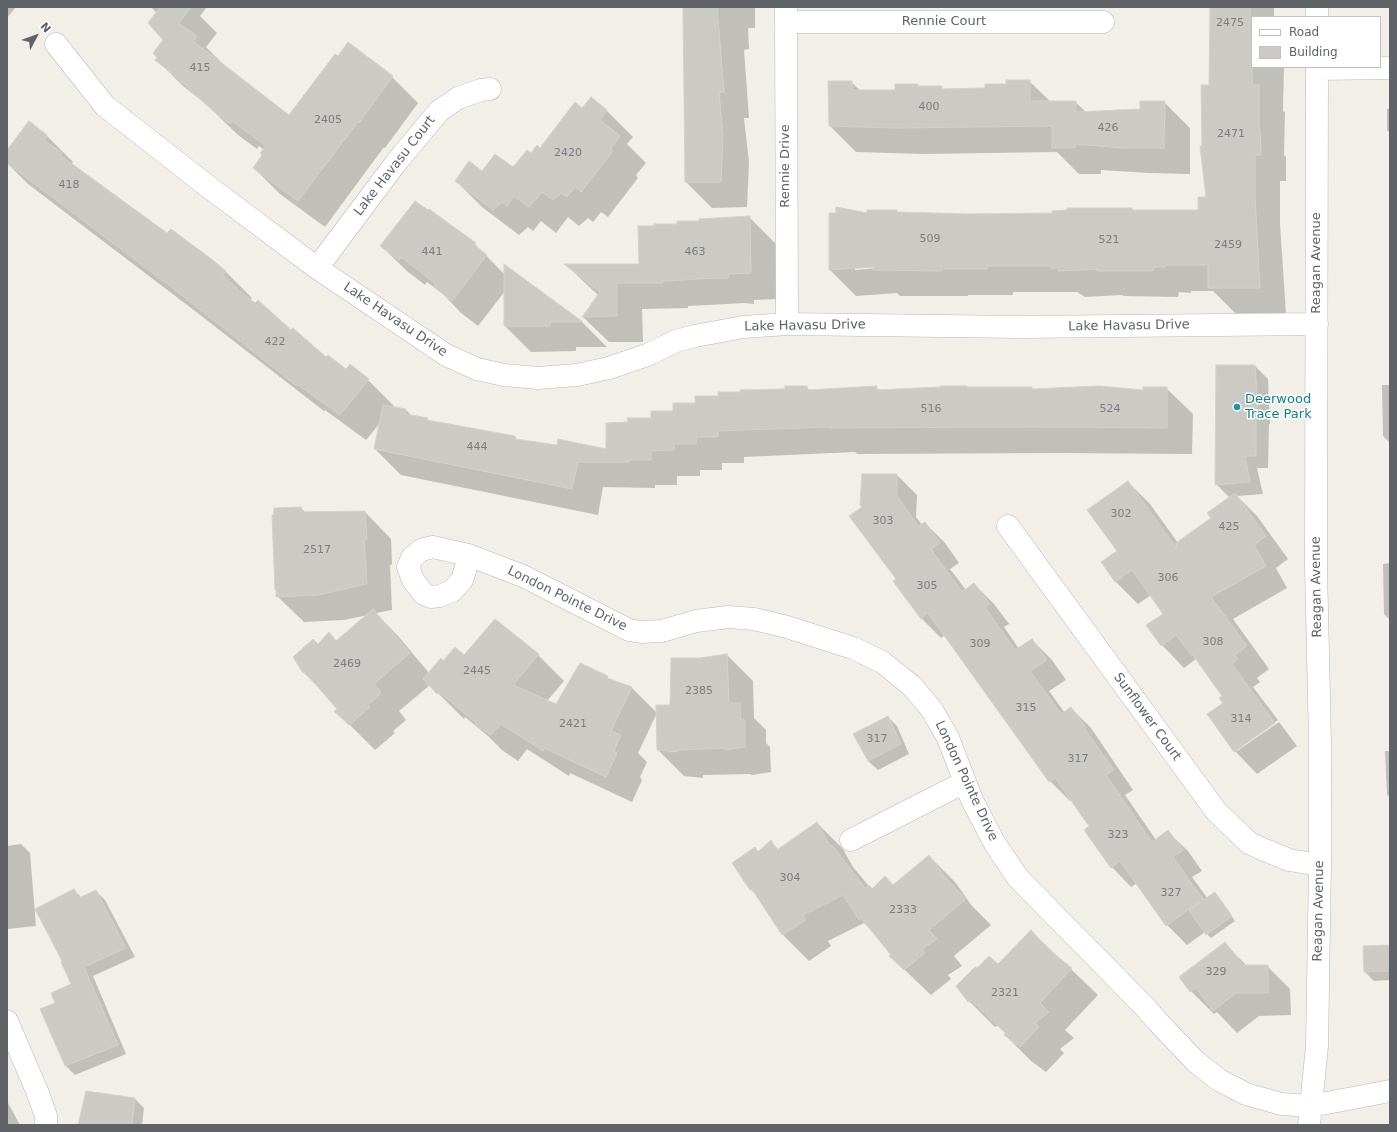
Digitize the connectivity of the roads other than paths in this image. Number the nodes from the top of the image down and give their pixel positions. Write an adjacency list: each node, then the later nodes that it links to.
1 (786, 14): 2 (street, Rennie Court); 8 (street, Rennie Drive)
2 (1102, 22)
3 (56, 44): 7 (street, Lake Havasu Drive)
4 (1317, 68): 5 (street); 9 (street, Reagan Avenue)
5 (1390, 68)
6 (490, 89): 7 (street, Lake Havasu Court)
7 (317, 268): 8 (street, Lake Havasu Drive)
8 (787, 324): 9 (street, Lake Havasu Drive)
9 (1317, 324): 14 (street, Reagan Avenue)
10 (1008, 526): 14 (street, Sunflower Court)
11 (468, 555): 12 (street, London Pointe Drive)
12 (965, 782): 13 (street); 17 (street, London Pointe Drive)
13 (851, 840)
14 (1320, 865): 17 (street, Reagan Avenue)
15 (7, 1021): 18 (street)
16 (1390, 1091): 17 (street, London Pointe Drive)
17 (1310, 1116)
18 (46, 1125)

